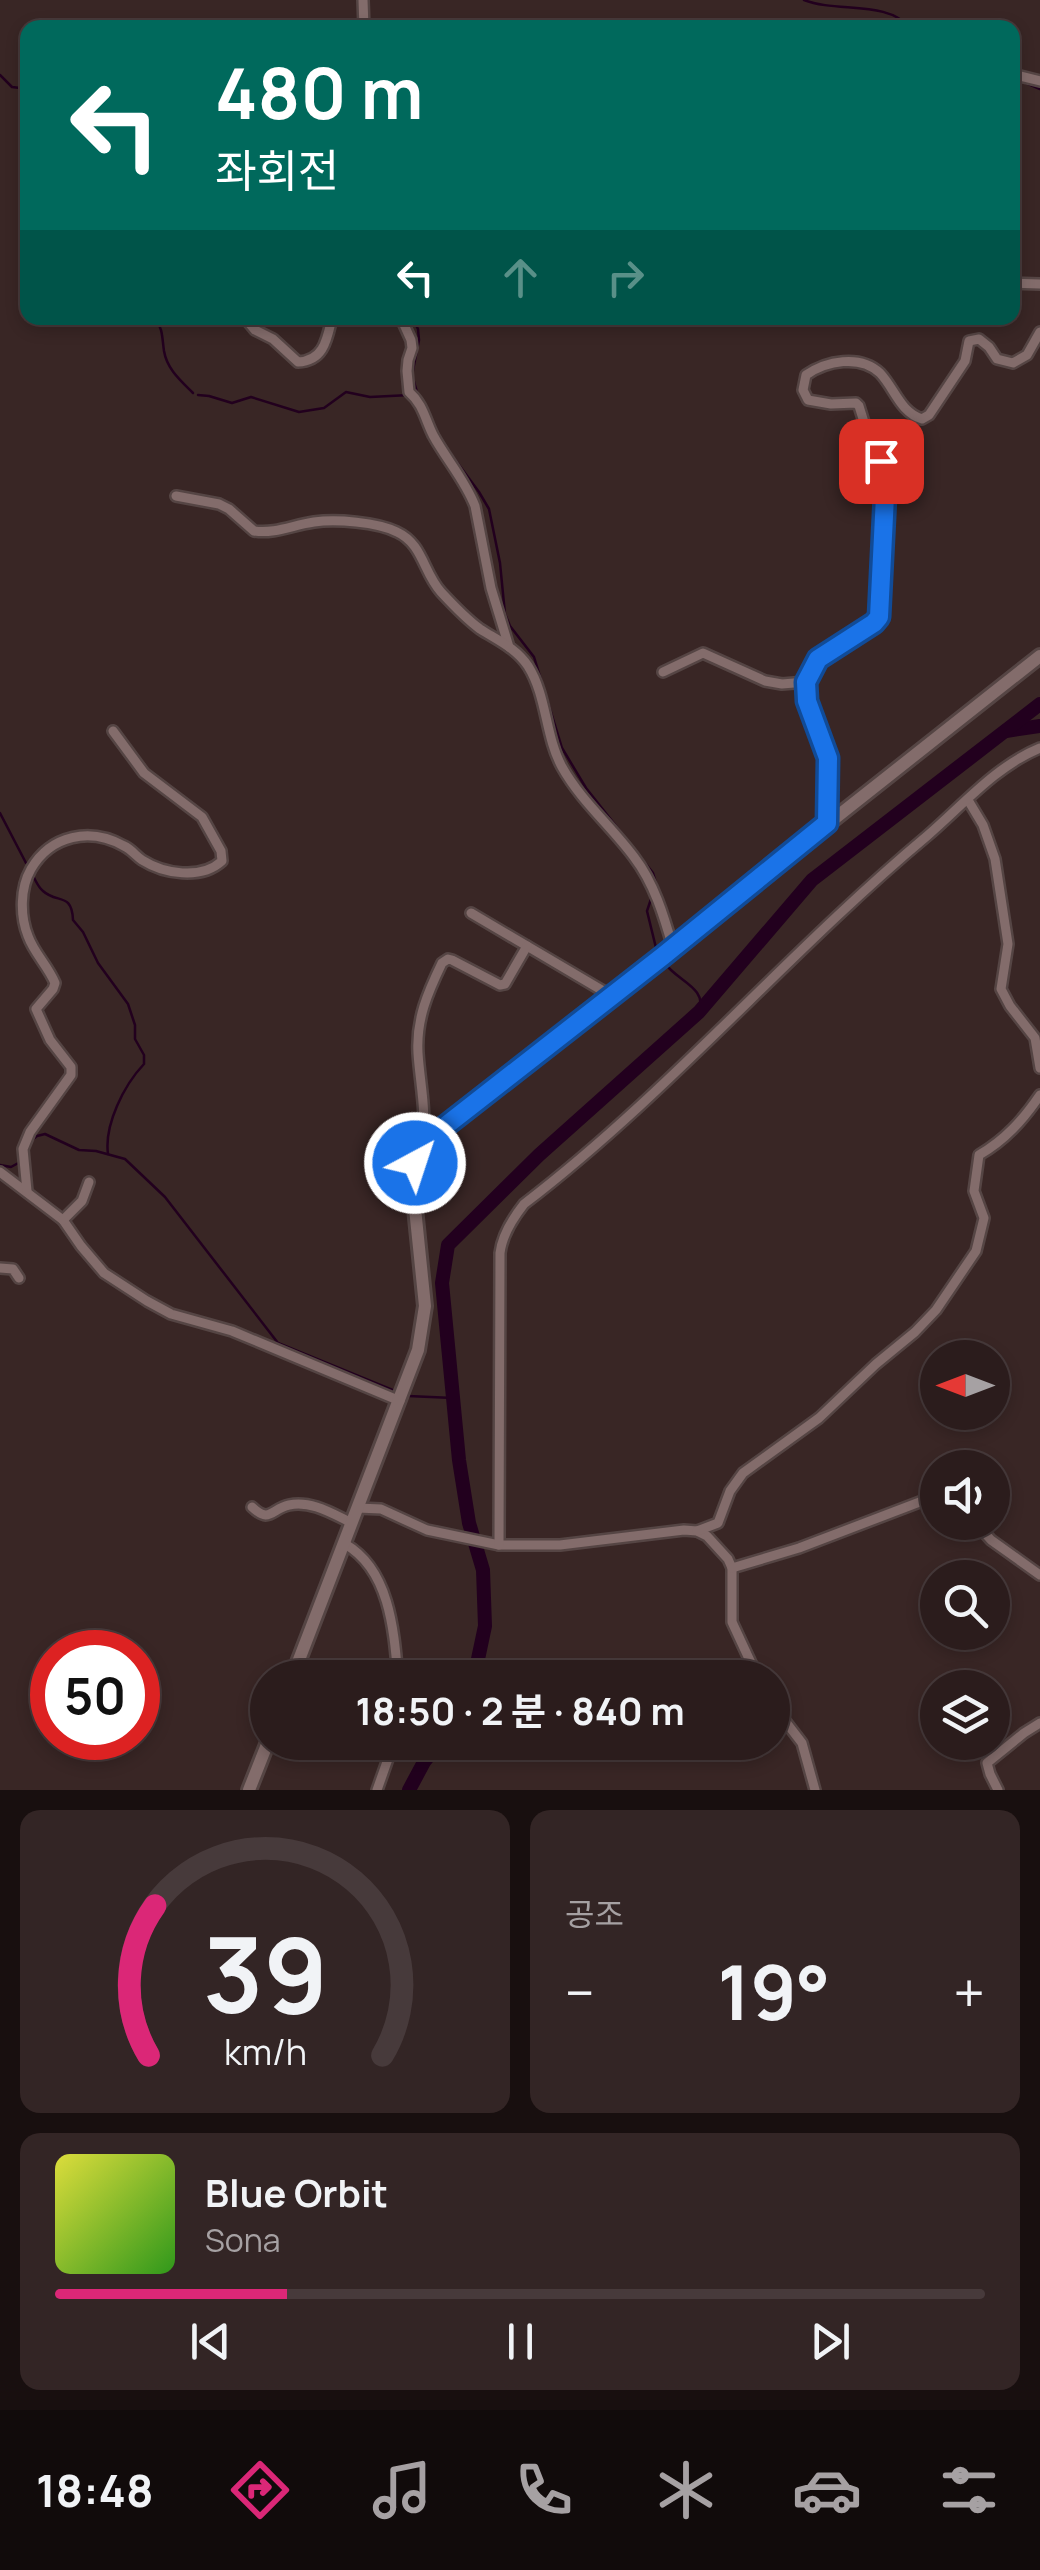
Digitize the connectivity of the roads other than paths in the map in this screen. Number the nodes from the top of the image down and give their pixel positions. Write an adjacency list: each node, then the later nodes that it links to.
1 (251, 325): 2 (street)
2 (330, 325)
3 (405, 325): 6 (street)
4 (1040, 332): 11 (street)
5 (176, 496): 6 (street)
6 (510, 646): 18 (street)
7 (1040, 656): 9 (main road)
8 (1040, 666): 9 (street)
9 (1023, 669): 15 (main road)
10 (663, 672): 11 (street)
11 (806, 682): 15 (street)
12 (113, 730): 25 (street)
13 (1040, 748): 14 (street)
14 (968, 800): 20 (street); 37 (street)
15 (827, 823): 18 (main road)
16 (471, 913): 17 (street)
17 (527, 946): 19 (street); 22 (street)
18 (673, 948): 19 (main road)
19 (610, 995): 22 (main road)
20 (1040, 1068)
21 (1040, 1096): 34 (street)
22 (421, 1150): 29 (main road)
23 (0, 1172): 25 (street)
24 (89, 1182): 26 (street)
25 (27, 1190): 26 (street)
26 (63, 1220): 29 (street)
27 (0, 1268): 28 (street)
28 (19, 1278)
29 (402, 1396): 32 (main road)
30 (920, 1503): 38 (street)
31 (252, 1507): 33 (street)
32 (358, 1508): 33 (main road); 37 (street)
33 (352, 1524): 36 (main road)
34 (697, 1531): 37 (street); 38 (street)
35 (991, 1540): 39 (street)
36 (344, 1544): 40 (main road); 41 (street)
37 (496, 1544)
38 (732, 1568): 42 (street)
39 (1040, 1575)
40 (299, 1660)
41 (396, 1660)
42 (750, 1660)
43 (1040, 1723): 50 (street)
44 (790, 1727): 49 (street)
45 (261, 1760): 47 (main road)
46 (388, 1760): 48 (street)
47 (249, 1790)
48 (377, 1790)
49 (815, 1790)
50 (998, 1790)

